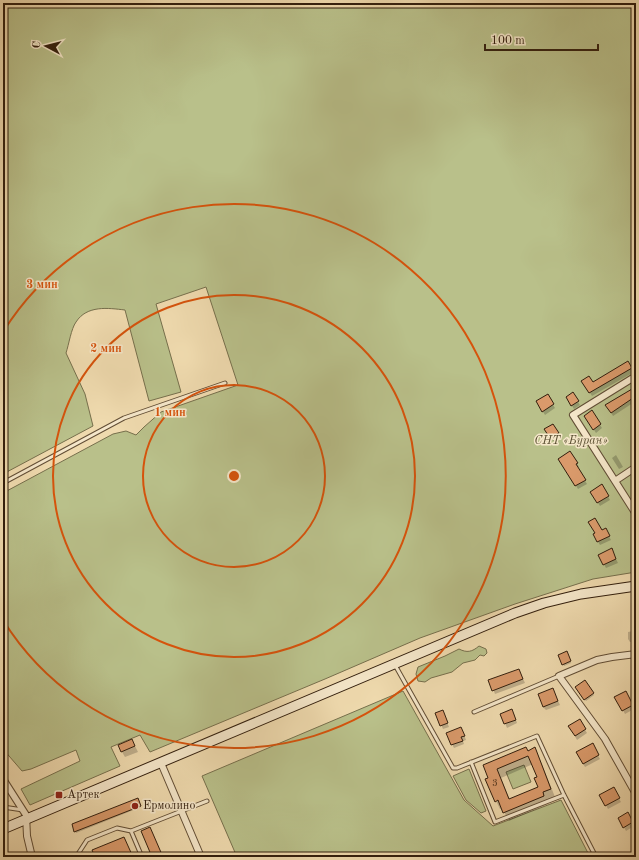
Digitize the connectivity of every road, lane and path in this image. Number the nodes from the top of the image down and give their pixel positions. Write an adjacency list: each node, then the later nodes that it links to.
1 (636, 376): 4 (street)
2 (224, 383): 5 (lane)
3 (636, 467): 4 (street)
4 (615, 481): 6 (street)
5 (3, 483)
6 (636, 514)
7 (636, 586): 9 (street)
8 (636, 654): 10 (street)
9 (394, 664): 12 (lane); 13 (street)
10 (559, 676): 11 (lane); 15 (street)
11 (474, 712)
12 (471, 762): 16 (lane); 16 (lane)
13 (161, 763): 19 (street); 20 (street)
14 (3, 779): 20 (street)
15 (636, 794)
16 (564, 795): 27 (lane)
17 (207, 801): 19 (lane)
18 (3, 807): 20 (lane)
19 (181, 811): 22 (lane); 26 (street)
20 (24, 815): 21 (street); 23 (street)
21 (3, 829)
22 (131, 831): 24 (lane); 25 (lane)
23 (32, 857)
24 (76, 857)
25 (142, 857)
26 (201, 857)
27 (596, 857)

